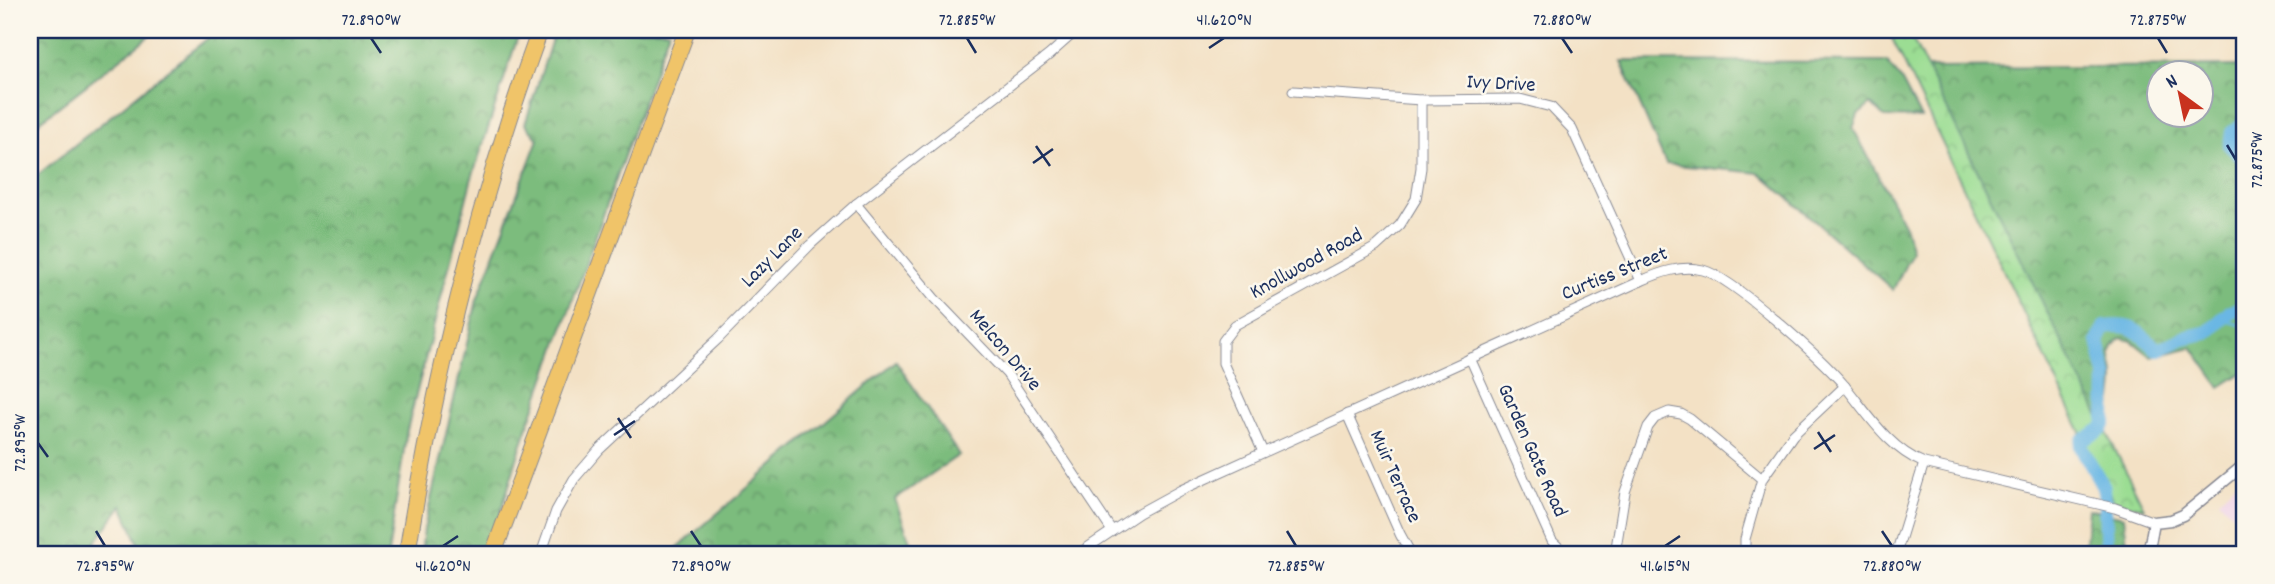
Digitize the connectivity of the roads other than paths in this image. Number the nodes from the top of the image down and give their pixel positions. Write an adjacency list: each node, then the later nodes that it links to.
1 (540, 30): 17 (highway)
2 (687, 30): 18 (highway)
3 (1077, 30): 6 (street, Lazy Lane)
4 (1293, 91): 5 (street, Ivy Drive)
5 (1421, 100): 7 (street, Ivy Drive); 11 (street, Knollwood Road)
6 (856, 204): 16 (street, Melcon Drive); 19 (street, Lazy Lane)
7 (1641, 281): 8 (street, Curtiss Street); 9 (street, Curtiss Street)
8 (1470, 358): 10 (street, Curtiss Street); 22 (street, Garden Gate Road)
9 (1845, 386): 12 (street, Curtiss Street); 14 (street)
10 (1347, 414): 11 (street, Curtiss Street); 21 (street, Muir Terrace)
11 (1263, 452): 16 (street, Curtiss Street)
12 (1924, 463): 15 (street, Curtiss Street); 25 (street)
13 (2245, 464): 15 (street)
14 (1762, 479): 23 (street); 24 (street)
15 (2154, 522): 26 (street)
16 (1112, 531): 20 (street, Curtiss Street)
17 (407, 554)
18 (493, 554)
19 (541, 554)
20 (1078, 554)
21 (1411, 554)
22 (1566, 554)
23 (1615, 554)
24 (1745, 554)
25 (1896, 554)
26 (2148, 554)

